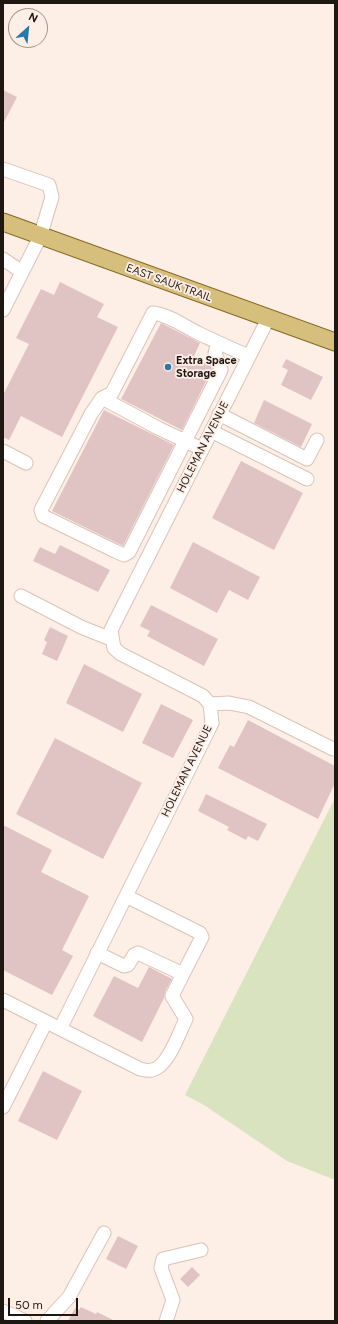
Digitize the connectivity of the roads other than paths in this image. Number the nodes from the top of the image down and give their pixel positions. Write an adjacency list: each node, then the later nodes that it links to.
1 (3, 169): 3 (street)
2 (3, 222): 3 (main road, EAST SAUK TRAIL)
3 (40, 236): 5 (street); 7 (main road, EAST SAUK TRAIL)
4 (4, 262): 5 (street)
5 (22, 272): 6 (street)
6 (3, 310)
7 (268, 319): 8 (main road, EAST SAUK TRAIL); 10 (street, HOLEMAN AVENUE)
8 (335, 342)
9 (218, 343): 10 (street); 11 (street); 15 (street)
10 (249, 356): 12 (street, HOLEMAN AVENUE)
11 (102, 398): 15 (street); 20 (street)
12 (220, 414): 13 (street, HOLEMAN AVENUE); 14 (street)
13 (211, 431): 16 (street, HOLEMAN AVENUE); 19 (street)
14 (316, 440)
15 (184, 442): 16 (street); 20 (street)
16 (202, 449): 21 (street, HOLEMAN AVENUE)
17 (3, 451): 18 (street)
18 (26, 463)
19 (307, 479)
20 (145, 520): 21 (street)
21 (162, 528): 23 (street, HOLEMAN AVENUE)
22 (21, 596): 23 (street)
23 (111, 639): 24 (street)
24 (210, 704): 25 (street); 26 (street, HOLEMAN AVENUE)
25 (333, 749)
26 (126, 896): 27 (street, HOLEMAN AVENUE); 28 (street)
27 (97, 953): 28 (street); 31 (street, HOLEMAN AVENUE)
28 (183, 974): 31 (street)
29 (3, 1000): 30 (street)
30 (46, 1022): 31 (street); 32 (street)
31 (60, 1029)
32 (3, 1107)
33 (104, 1233): 37 (street)
34 (201, 1250): 38 (street)
35 (3, 1311): 36 (street)
36 (25, 1321)
37 (47, 1321)
38 (166, 1321)

